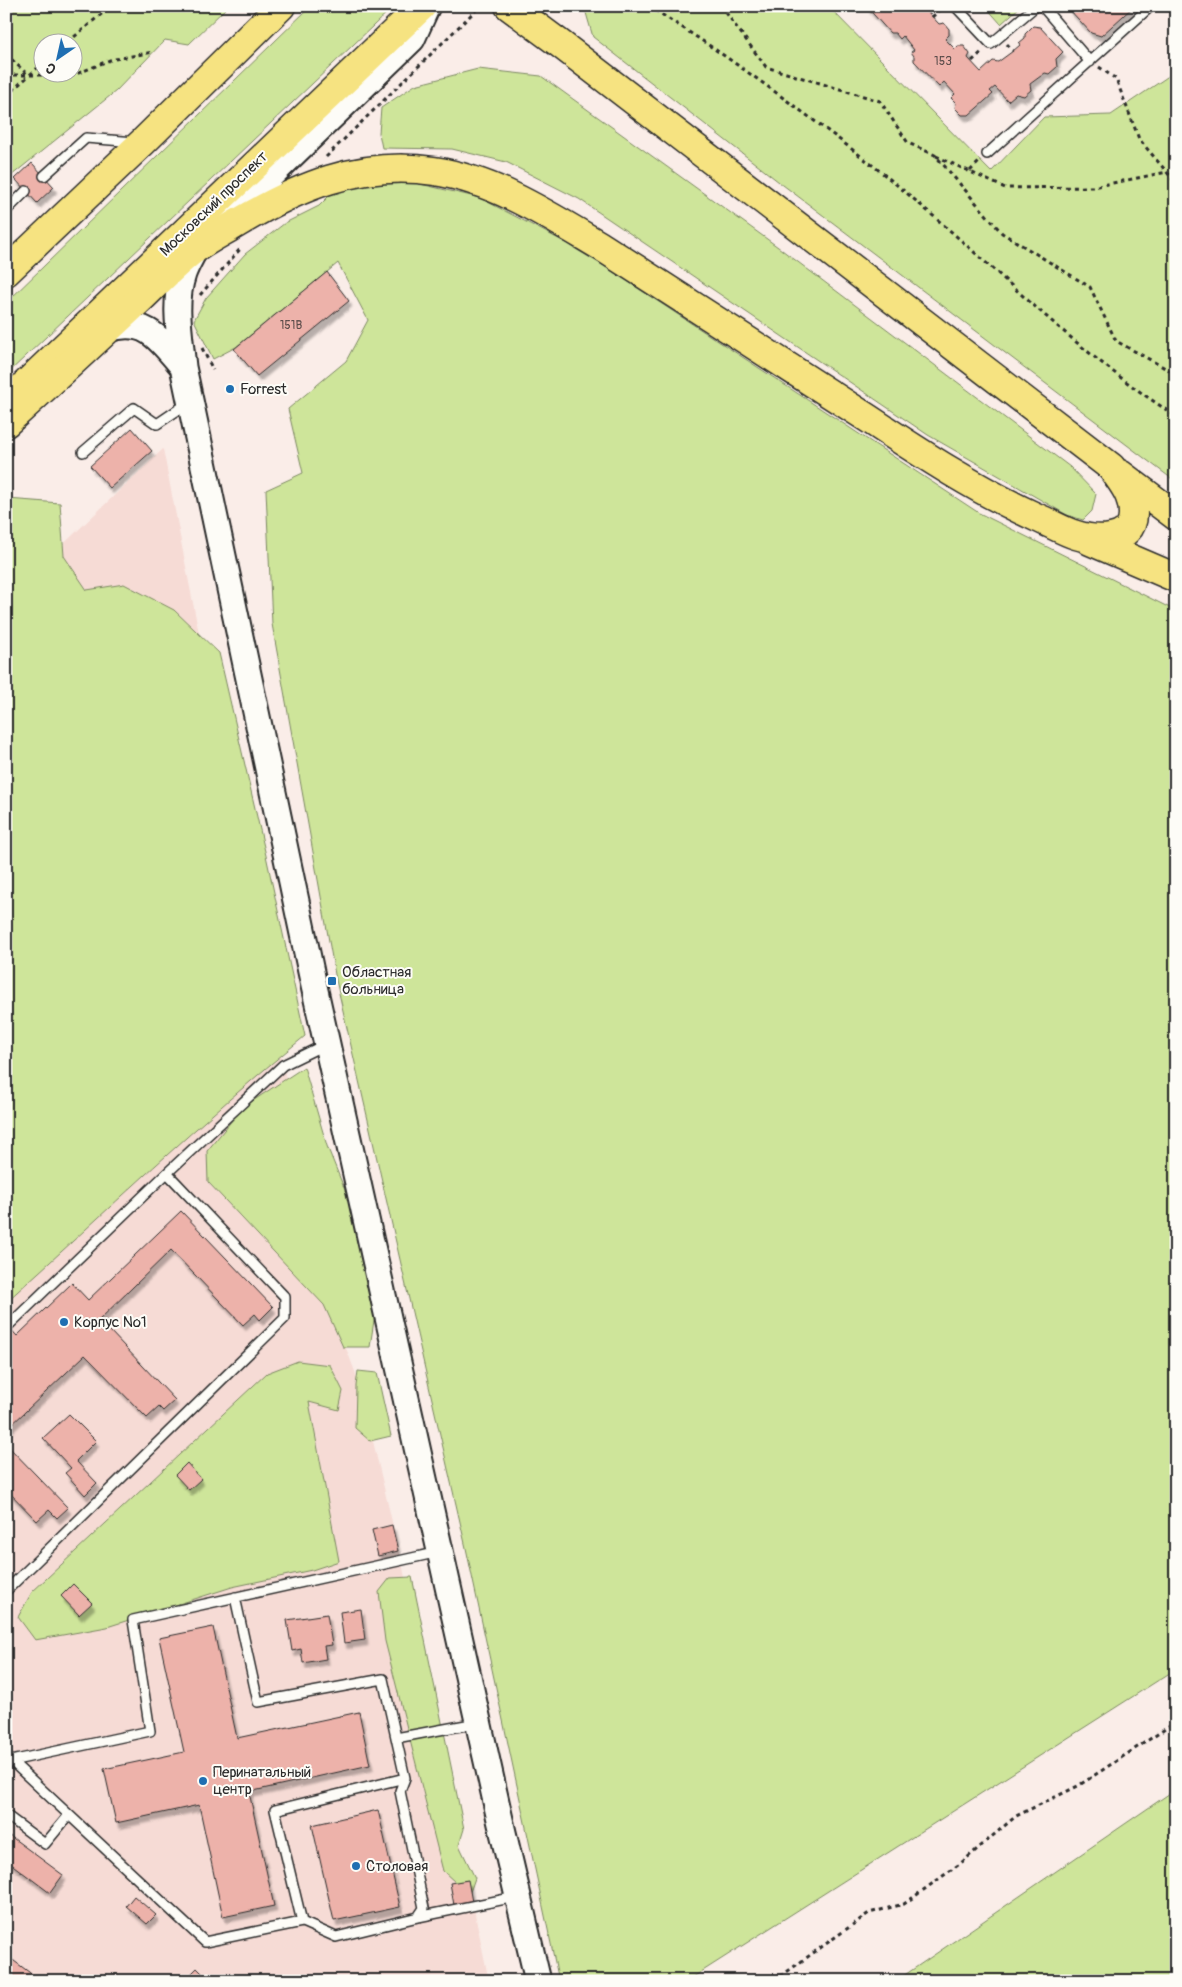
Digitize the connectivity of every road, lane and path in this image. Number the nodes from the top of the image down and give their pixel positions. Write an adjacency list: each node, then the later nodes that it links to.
1 (111, 6): 15 (path)
2 (281, 6): 23 (main road)
3 (422, 6): 42 (main road, Московский проспект)
4 (427, 6): 33 (street)
5 (480, 6): 26 (path)
6 (508, 6): 46 (main road)
7 (648, 6): 43 (path)
8 (721, 6): 25 (path)
9 (944, 6): 14 (path)
10 (955, 6): 11 (lane)
11 (1036, 6)
12 (1042, 6): 18 (lane)
13 (1151, 6): 18 (lane)
14 (932, 17)
15 (80, 32)
16 (153, 52): 21 (path)
17 (6, 54): 21 (path)
18 (1090, 62): 24 (lane); 27 (path)
19 (32, 73): 21 (path)
20 (6, 75): 21 (path)
21 (29, 76): 22 (path)
22 (6, 96)
23 (143, 142): 28 (lane); 34 (main road)
24 (987, 154)
25 (935, 155): 27 (path); 40 (path)
26 (319, 164)
27 (1167, 172): 29 (path)
28 (44, 176)
29 (1176, 183)
30 (26, 191): 31 (lane)
31 (6, 210)
32 (246, 243): 35 (path)
33 (195, 249): 36 (main road); 38 (street); 48 (main road)
34 (6, 272)
35 (197, 301)
36 (108, 329): 38 (street); 44 (main road)
37 (200, 343): 39 (path)
38 (183, 367): 41 (street)
39 (213, 370)
40 (1176, 374)
41 (190, 402): 45 (lane); 50 (street)
42 (6, 403)
43 (1176, 416)
44 (6, 423)
45 (83, 452)
46 (1111, 468): 47 (main road); 48 (main road)
47 (1176, 516)
48 (1077, 536): 49 (main road)
49 (1176, 578)
50 (327, 1043): 51 (lane); 53 (street)
51 (167, 1173): 52 (lane); 54 (lane)
52 (8, 1326)
53 (441, 1552): 55 (lane); 56 (street)
54 (6, 1591)
55 (236, 1597): 58 (lane); 59 (lane)
56 (479, 1722): 58 (lane); 63 (street)
57 (1176, 1722): 67 (path)
58 (396, 1738): 60 (lane)
59 (9, 1758): 62 (lane)
60 (404, 1778): 64 (lane); 65 (lane)
61 (6, 1814): 62 (lane)
62 (69, 1815): 65 (lane)
63 (519, 1897): 64 (lane); 66 (street)
64 (418, 1917): 65 (lane)
65 (302, 1922)
66 (538, 1981)
67 (774, 1981)

